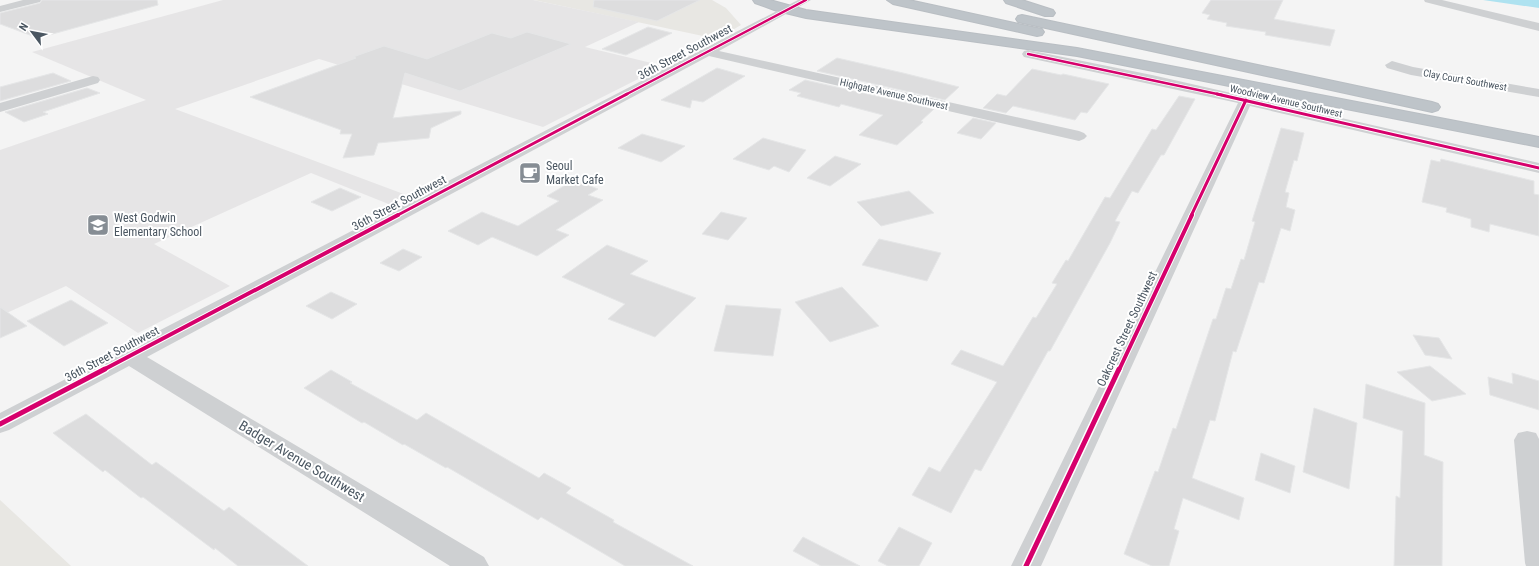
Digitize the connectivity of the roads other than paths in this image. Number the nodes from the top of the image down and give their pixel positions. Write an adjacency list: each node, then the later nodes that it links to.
1 (36, 0): 8 (street)
2 (759, 0): 9 (highway)
3 (806, 0): 9 (street, 36th Street Southwest)
4 (893, 0): 21 (highway)
5 (932, 0): 18 (highway)
6 (1010, 0): 18 (highway)
7 (1429, 0): 10 (street)
8 (0, 9)
9 (788, 10): 11 (street, 36th Street Southwest); 21 (highway)
10 (1539, 27)
11 (708, 52): 20 (street, Highgate Avenue Southwest); 23 (street, 36th Street Southwest)
12 (1028, 54): 16 (street, Woodview Avenue Southwest)
13 (1392, 65): 15 (street, Clay Court Southwest)
14 (93, 80): 17 (street)
15 (1539, 93)
16 (1246, 100): 22 (street, Woodview Avenue Southwest); 28 (street, Oakcrest Street Southwest)
17 (0, 108)
18 (1453, 112): 19 (highway)
19 (1539, 130)
20 (1079, 136)
21 (1539, 142)
22 (1539, 168)
23 (129, 356): 24 (street, 36th Street Southwest); 27 (street, Badger Avenue Southwest)
24 (0, 424)
25 (1527, 440): 26 (street)
26 (1539, 563)
27 (474, 566)
28 (1026, 566)

